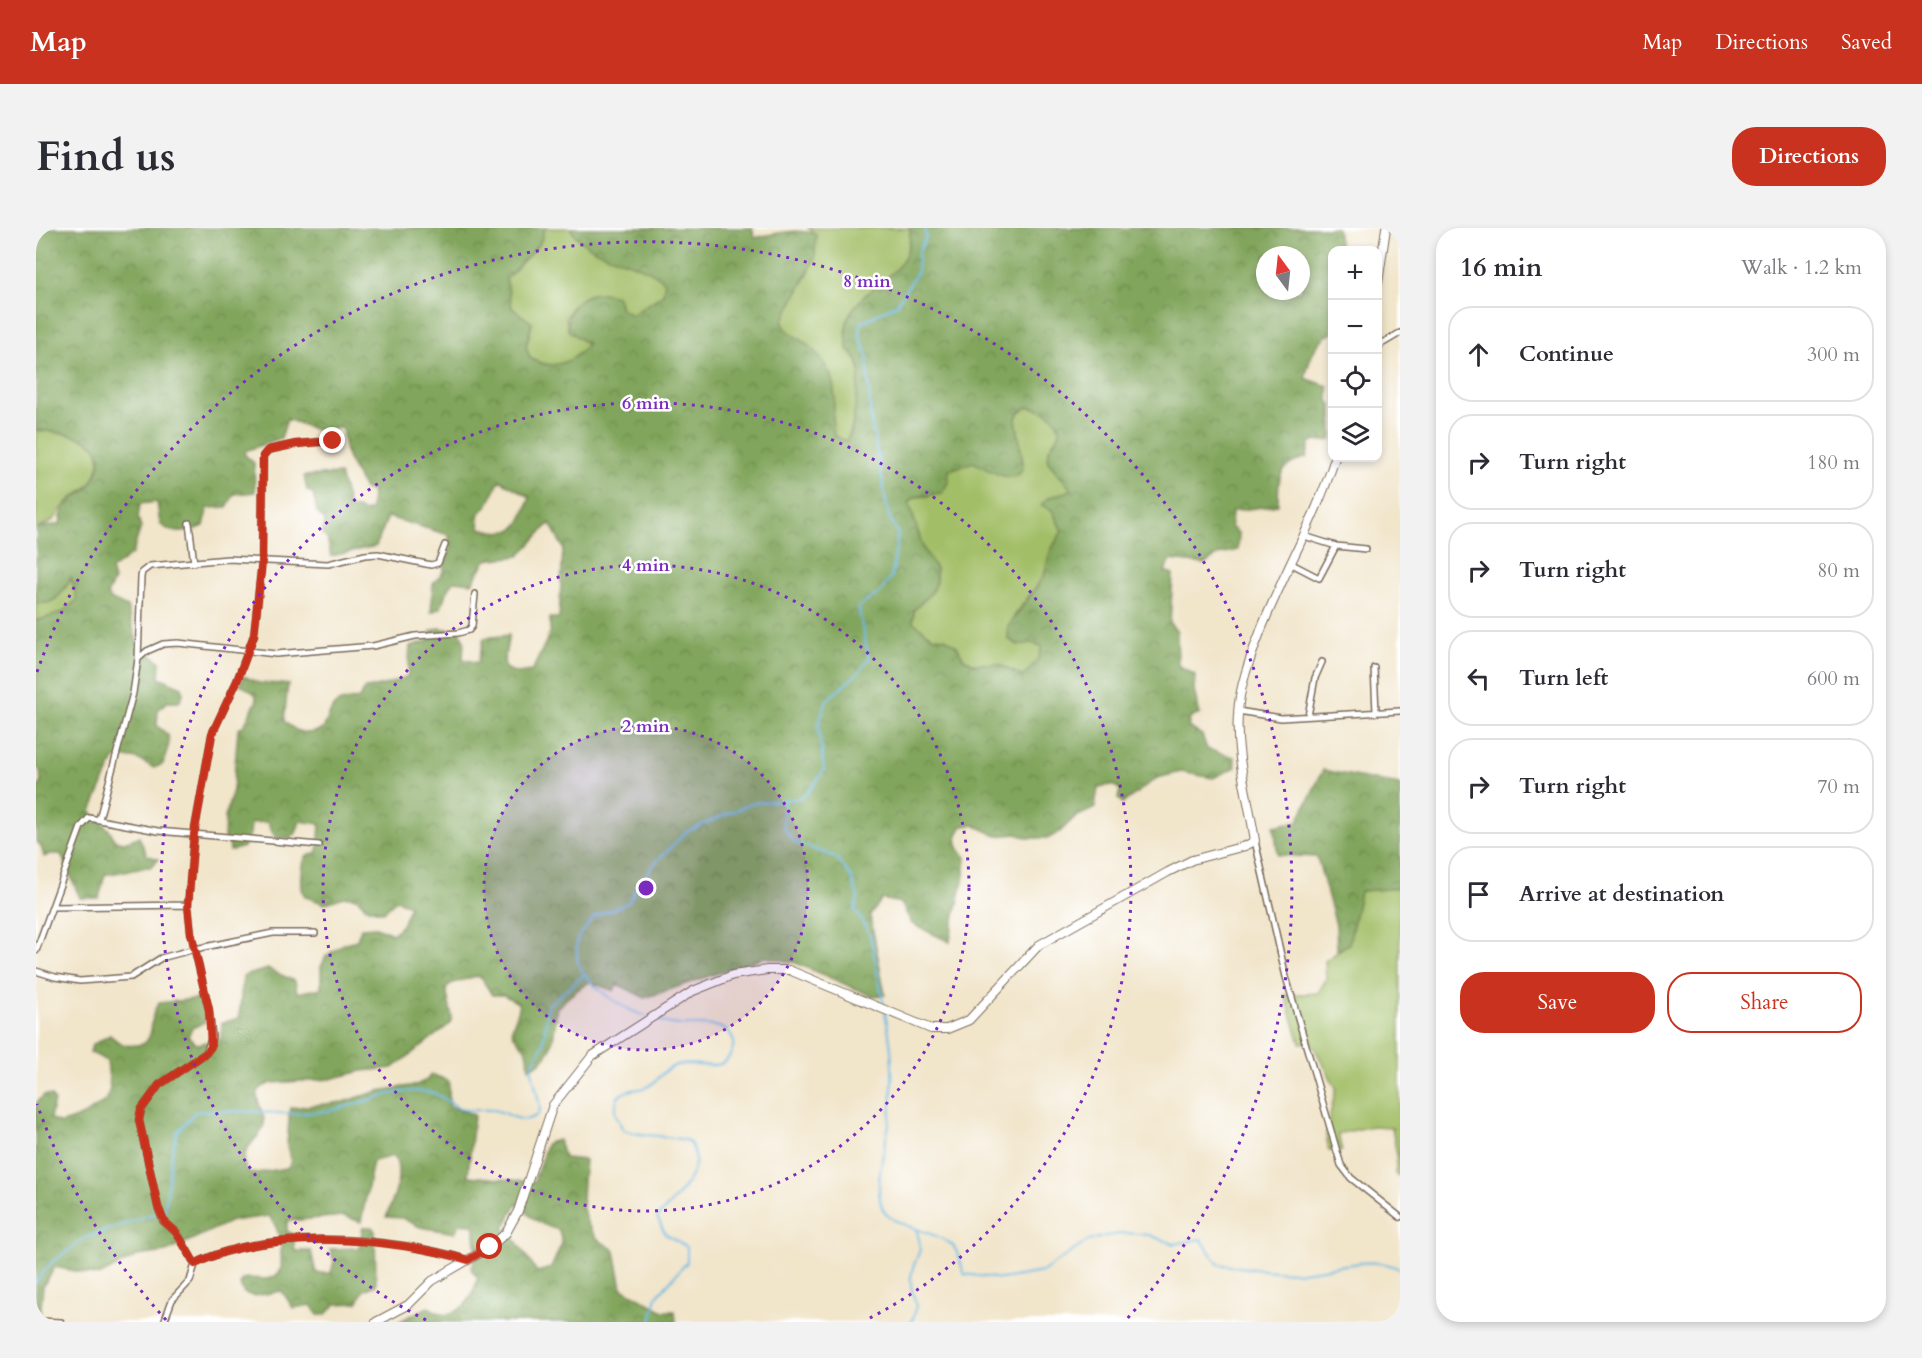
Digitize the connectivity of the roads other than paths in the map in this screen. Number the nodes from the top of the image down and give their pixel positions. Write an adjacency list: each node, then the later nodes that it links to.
1 (1386, 228): 2 (main road)
2 (1382, 252)
3 (1400, 333): 4 (street)
4 (1382, 343)
5 (333, 441): 12 (street)
6 (1334, 462): 8 (main road)
7 (189, 523): 14 (street)
8 (1304, 536): 10 (street); 13 (main road)
9 (445, 545): 12 (street)
10 (1336, 546): 11 (street); 13 (street)
11 (1366, 549)
12 (262, 561): 14 (street); 16 (street)
13 (1290, 562): 20 (main road)
14 (194, 563): 17 (street)
15 (475, 594): 16 (street)
16 (249, 652): 17 (street); 25 (street)
17 (138, 659): 24 (street)
18 (1322, 662): 23 (street)
19 (1374, 668): 22 (street)
20 (1238, 711): 23 (street); 26 (main road)
21 (1400, 711): 22 (street)
22 (1377, 712): 23 (street)
23 (1308, 716)
24 (99, 819): 25 (street); 29 (street)
25 (194, 834): 27 (street); 28 (street)
26 (1255, 841): 34 (street); 35 (main road)
27 (320, 845)
28 (188, 905): 29 (street); 31 (street)
29 (52, 907): 32 (street)
30 (315, 933): 31 (street)
31 (195, 949): 33 (street); 36 (street)
32 (36, 951)
33 (36, 970)
34 (1400, 1217)
35 (468, 1260): 36 (street); 40 (main road)
36 (195, 1264): 39 (street)
37 (36, 1321): 38 (street)
38 (60, 1322)
39 (164, 1322)
40 (376, 1322)

